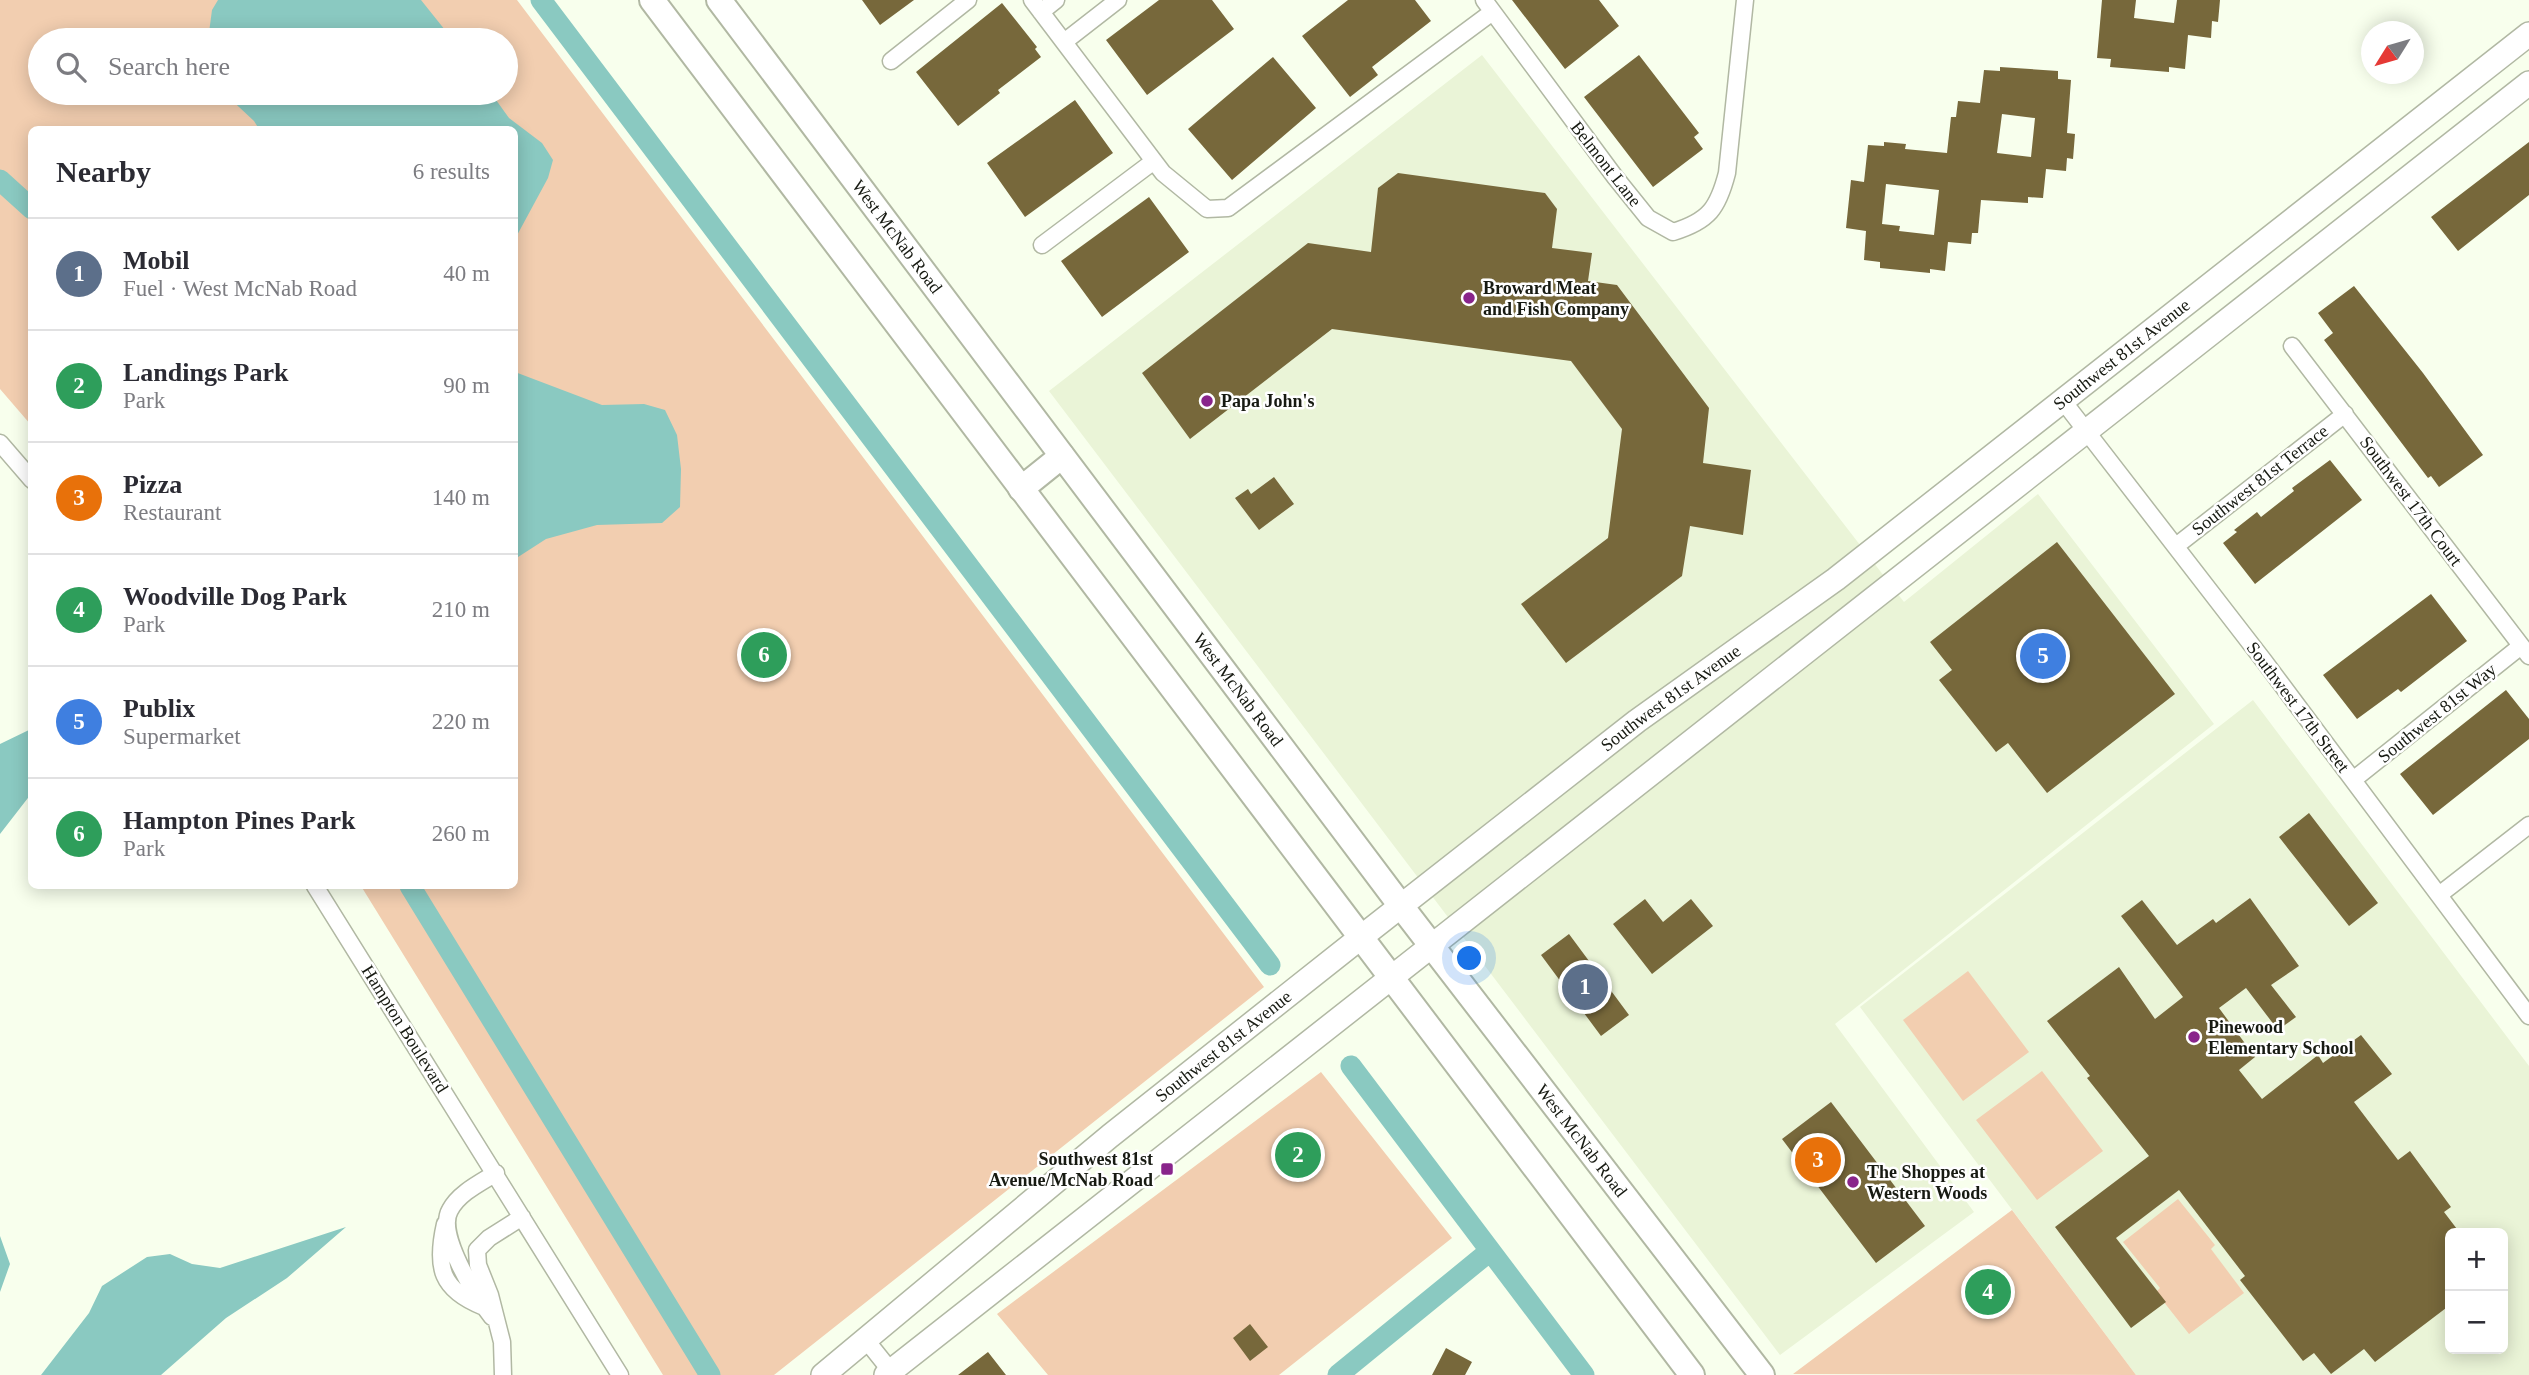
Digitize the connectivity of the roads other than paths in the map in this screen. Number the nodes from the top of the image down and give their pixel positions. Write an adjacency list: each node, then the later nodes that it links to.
1 (719, 0): 20 (main road, West McNab Road)
2 (968, 0): 11 (street)
3 (1056, 0): 7 (street, Belmont Lane)
4 (1118, 0): 10 (street)
5 (1745, 0): 8 (street, Belmont Lane)
6 (660, 3): 22 (main road)
7 (1036, 6): 10 (street, Belmont Lane)
8 (1487, 6): 13 (street, Belmont Lane)
9 (2529, 34): 16 (street, Southwest 81st Avenue)
10 (1064, 42): 13 (street, Belmont Lane)
11 (891, 61)
12 (2529, 83): 18 (street, Southwest 81st Avenue)
13 (1154, 161): 14 (street)
14 (1042, 245)
15 (2292, 346): 17 (street, Southwest 17th Court)
16 (2063, 401): 18 (street, Southwest 17th Street); 29 (street, Southwest 81st Avenue)
17 (2345, 414): 23 (street, Southwest 81st Terrace); 24 (street, Southwest 17th Court)
18 (2086, 430): 23 (street, Southwest 17th Street); 31 (street, Southwest 81st Avenue)
19 (0, 443): 21 (street)
20 (1062, 456): 22 (main road); 29 (main road, West McNab Road)
21 (28, 475)
22 (1021, 489): 30 (main road)
23 (2176, 546): 25 (street, Southwest 17th Street)
24 (2525, 651): 25 (street, Southwest 81st Way)
25 (2353, 780): 28 (street, Southwest 17th Street)
26 (2529, 825): 28 (street)
27 (317, 889): 34 (street, Hampton Boulevard)
28 (2439, 895): 33 (street, Southwest 17th Street)
29 (1401, 906): 30 (street, Southwest 81st Avenue); 31 (main road, West McNab Road)
30 (1360, 938): 32 (main road); 37 (street, Southwest 81st Avenue)
31 (1431, 944): 32 (street, Southwest 81st Avenue); 43 (main road, West McNab Road)
32 (1390, 977): 38 (street, Southwest 81st Avenue); 42 (main road)
33 (2529, 1016)
34 (496, 1173): 35 (street, Hampton Boulevard); 36 (street)
35 (522, 1217): 36 (street); 40 (street, Hampton Boulevard)
36 (489, 1313): 39 (street)
37 (866, 1340): 38 (street); 41 (street, Southwest 81st Avenue)
38 (890, 1374)
39 (503, 1375)
40 (620, 1375)
41 (823, 1375)
42 (1692, 1375)
43 (1762, 1375)

